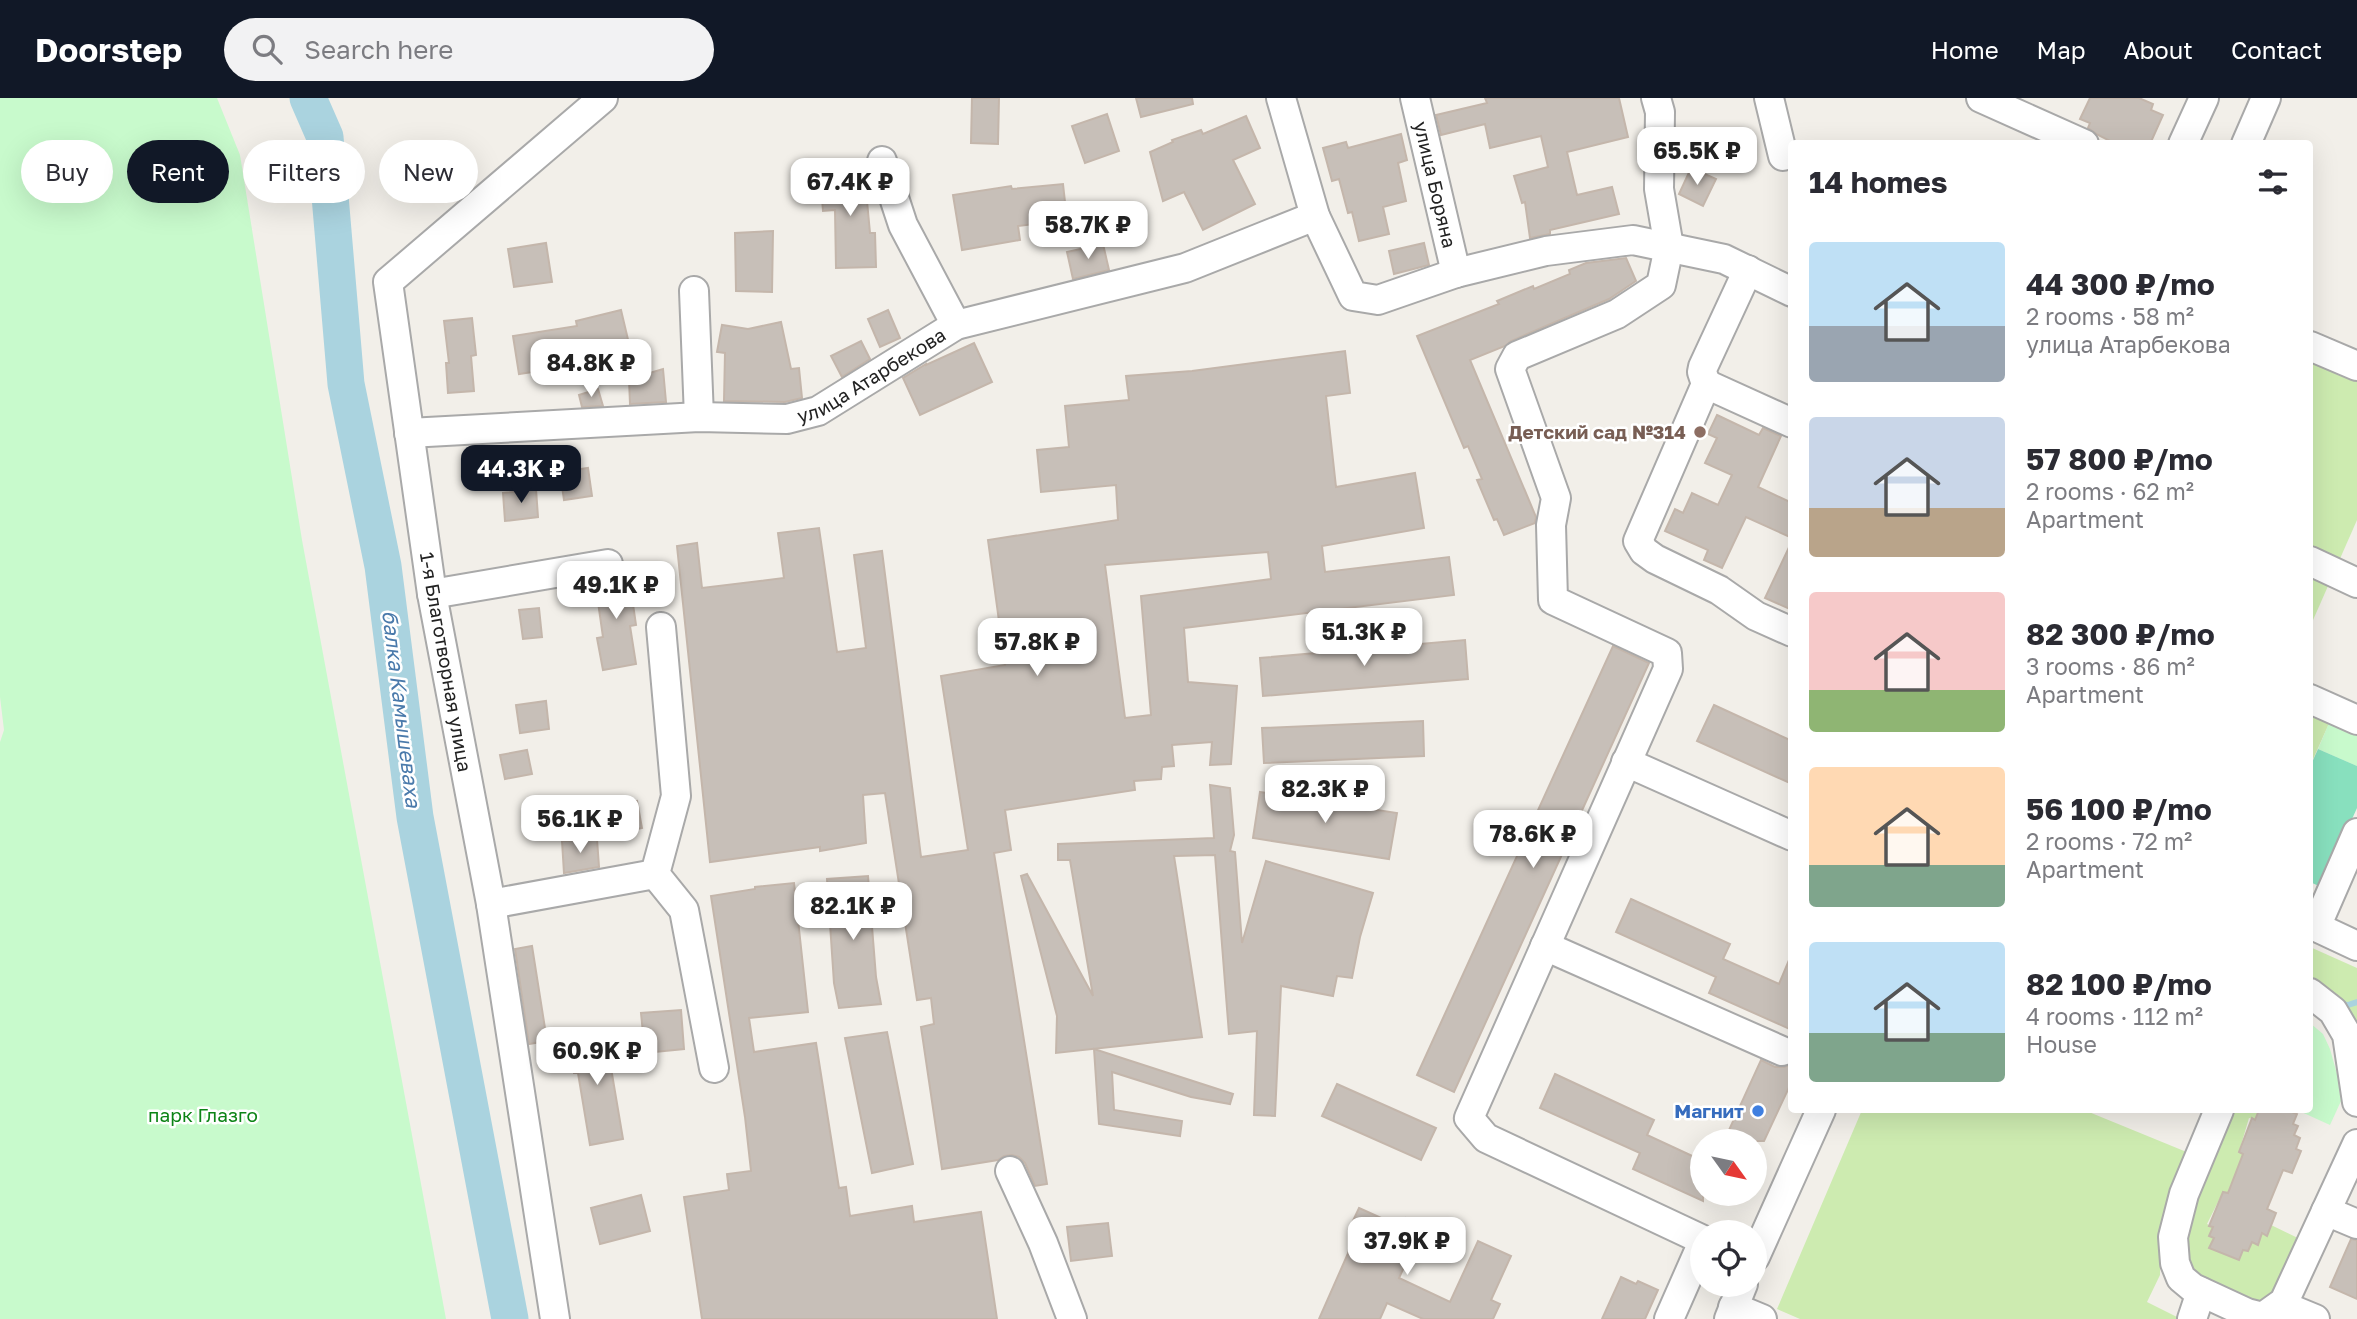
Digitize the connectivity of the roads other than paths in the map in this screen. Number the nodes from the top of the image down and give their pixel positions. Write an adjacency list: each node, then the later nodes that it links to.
1 (603, 98): 26 (street, 1-я Благотворная улица)
2 (1281, 98): 14 (street)
3 (1415, 98): 17 (street, улица Боряна)
4 (1656, 98): 15 (street)
5 (1769, 98): 12 (street)
6 (1981, 98): 9 (street)
7 (2204, 98): 10 (street)
8 (2266, 98): 11 (street)
9 (2075, 140)
10 (2185, 140)
11 (2248, 140)
12 (1783, 156)
13 (882, 161): 20 (street)
14 (1315, 216): 17 (street); 20 (street, улица Атарбекова)
15 (1669, 247): 16 (street); 17 (street); 35 (street)
16 (1748, 270): 18 (street); 23 (street)
17 (1456, 272)
18 (1788, 290)
19 (694, 291): 24 (street)
20 (956, 325): 24 (street, улица Атарбекова)
21 (2313, 347): 22 (street)
22 (2357, 366)
23 (1706, 384): 25 (street); 32 (street)
24 (699, 417): 26 (street, улица Атарбекова)
25 (1788, 421)
26 (409, 433): 30 (street, 1-я Благотворная улица)
27 (2313, 562): 29 (street)
28 (608, 564): 30 (street)
29 (2357, 583)
30 (432, 594): 39 (street, 1-я Благотворная улица)
31 (661, 627): 38 (street)
32 (1788, 630)
33 (2313, 700): 34 (street)
34 (2357, 720)
35 (1626, 762): 37 (street); 41 (street)
36 (2357, 833): 40 (street)
37 (1788, 834)
38 (654, 874): 39 (street); 45 (street)
39 (491, 904): 59 (street, 1-я Благотворная улица)
40 (2313, 926): 42 (street)
41 (1545, 946): 44 (street); 54 (street)
42 (2357, 946)
43 (2313, 995): 46 (street)
44 (1783, 1051)
45 (714, 1068)
46 (2357, 1102)
47 (1820, 1113): 53 (street)
48 (2218, 1113): 56 (street)
49 (2357, 1144): 51 (street)
50 (1010, 1171): 60 (street)
51 (2326, 1211): 52 (street); 58 (street)
52 (2357, 1224)
53 (1767, 1230)
54 (1690, 1235)
55 (1690, 1271): 61 (street)
56 (2201, 1292): 58 (street); 63 (street)
57 (1735, 1304): 62 (street)
58 (2281, 1305): 64 (street)
59 (555, 1319)
60 (1072, 1319)
61 (1669, 1319)
62 (1762, 1319)
63 (2192, 1319)
64 (2315, 1319)

